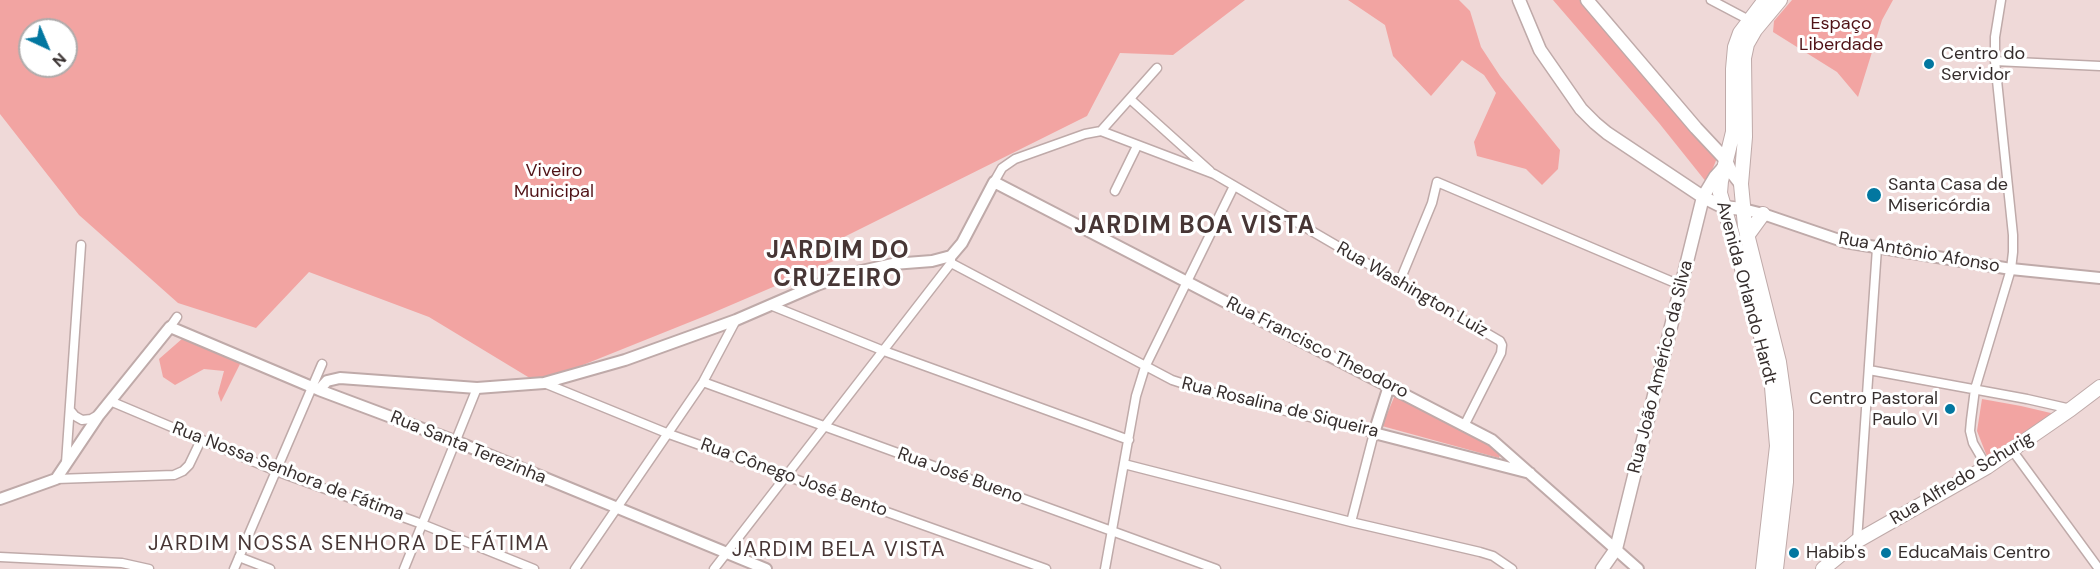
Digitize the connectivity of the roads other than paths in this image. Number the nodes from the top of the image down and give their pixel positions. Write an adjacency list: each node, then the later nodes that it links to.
1 (1519, 0): 20 (main road)
2 (1587, 0): 14 (main road)
3 (1711, 0): 7 (street)
4 (1765, 0): 7 (main road, Avenida Orlando Hardt)
5 (1780, 0): 17 (main road, Avenida Orlando Hardt)
6 (2001, 0): 8 (street)
7 (1749, 20): 14 (main road, Avenida Orlando Hardt)
8 (1995, 61): 9 (street); 28 (street)
9 (2100, 66)
10 (1157, 68): 11 (street)
11 (1130, 99): 12 (street); 15 (street, Rua Washington Luiz)
12 (1101, 131): 13 (street, Rua Washington Luiz); 16 (street)
13 (1137, 146): 15 (street, Rua Washington Luiz); 19 (street)
14 (1725, 164): 17 (main road); 20 (main road, Rua João Américo da Silva); 21 (main road, Avenida Orlando Hardt)
15 (1214, 174): 18 (street, Rua Washington Luiz)
16 (994, 182): 27 (street); 30 (street, Rua Francisco Theodoro)
17 (1741, 184): 22 (main road, Avenida Orlando Hardt)
18 (1234, 186): 30 (street); 31 (street, Rua Washington Luiz)
19 (1115, 191)
20 (1703, 197): 21 (main road); 32 (main road, Rua João Américo da Silva)
21 (1723, 207): 22 (main road); 92 (main road, Avenida Orlando Hardt)
22 (1743, 209): 23 (street, Rua Antônio Afonso); 24 (main road, Avenida Orlando Hardt)
23 (1763, 214): 24 (main road); 26 (street, Rua Antônio Afonso)
24 (1747, 236): 93 (main road, Avenida Orlando Hardt)
25 (81, 245): 50 (street)
26 (1876, 248): 28 (street, Rua Antônio Afonso); 40 (street)
27 (951, 259): 33 (street); 37 (street); 39 (street, Rua Rosalina de Siqueira)
28 (2012, 269): 29 (street, Rua Antônio Afonso); 47 (street)
29 (2100, 278)
30 (1188, 281): 39 (street); 43 (street, Rua Francisco Theodoro)
31 (1399, 284): 32 (street); 52 (street, Rua Washington Luiz)
32 (1680, 285): 73 (main road, Rua João Américo da Silva)
33 (770, 305): 35 (street); 37 (street)
34 (177, 316): 36 (street)
35 (736, 320): 41 (street); 42 (street)
36 (170, 327): 45 (street, Rua Santa Terezinha); 48 (street)
37 (884, 351): 53 (street); 57 (street)
38 (322, 364): 45 (street)
39 (1145, 367): 54 (street, Rua Rosalina de Siqueira); 57 (street)
40 (1869, 370): 47 (street); 72 (street)
41 (703, 382): 53 (street, Rua José Bueno); 55 (street)
42 (544, 383): 46 (street); 55 (street, Rua Cônego José Bento)
43 (1389, 386): 52 (street, Rua Francisco Theodoro); 54 (street)
44 (2100, 387): 49 (main road, Rua Alfredo Schurig)
45 (316, 388): 46 (street); 58 (street, Rua Santa Terezinha); 63 (street)
46 (477, 388): 58 (street)
47 (1975, 389): 49 (street); 62 (street)
48 (110, 401): 51 (street); 56 (street, Rua Nossa Senhora de Fátima)
49 (2071, 409): 59 (main road, Rua Alfredo Schurig)
50 (70, 410): 51 (street); 60 (street)
51 (99, 415): 60 (street)
52 (1465, 424): 64 (street, Rua Francisco Theodoro)
53 (824, 427): 65 (street); 71 (street, Rua José Bueno)
54 (1374, 433): 64 (street, Rua Rosalina de Siqueira); 69 (street)
55 (669, 434): 65 (street, Rua Cônego José Bento); 68 (street)
56 (201, 440): 63 (street, Rua Nossa Senhora de Fátima); 66 (street)
57 (1129, 440): 61 (street)
58 (455, 441): 68 (street, Rua Santa Terezinha); 70 (street)
59 (2013, 450): 62 (main road, Rua Alfredo Schurig); 77 (street)
60 (66, 463): 66 (street)
61 (1124, 464): 69 (street); 71 (street)
62 (1987, 467): 72 (main road, Rua Alfredo Schurig)
63 (276, 471): 70 (street, Rua Nossa Senhora de Fátima); 76 (street)
64 (1533, 474): 73 (street, Rua Francisco Theodoro)
65 (786, 475): 74 (street); 86 (street, Rua Cônego José Bento)
66 (56, 479): 67 (street)
67 (0, 499)
68 (617, 509): 74 (street, Rua Santa Terezinha); 83 (street)
69 (1351, 522): 89 (street)
70 (422, 524): 81 (street); 82 (street, Rua Nossa Senhora de Fátima)
71 (1112, 530): 87 (street); 88 (street, Rua José Bueno)
72 (1857, 541): 94 (main road, Rua Alfredo Schurig)
73 (1616, 549): 90 (main road, Rua João Américo da Silva); 91 (street, Rua Francisco Theodoro)
74 (726, 554): 84 (street); 85 (street, Rua Santa Terezinha)
75 (0, 557): 78 (street)
76 (239, 557): 79 (street); 80 (street)
77 (2099, 568)
78 (149, 569)
79 (234, 569)
80 (270, 569)
81 (404, 569)
82 (534, 569)
83 (575, 569)
84 (714, 569)
85 (766, 569)
86 (1046, 569)
87 (1105, 569)
88 (1216, 569)
89 (1512, 569)
90 (1602, 569)
91 (1638, 569)
92 (1763, 569)
93 (1776, 569)
94 (1823, 569)

